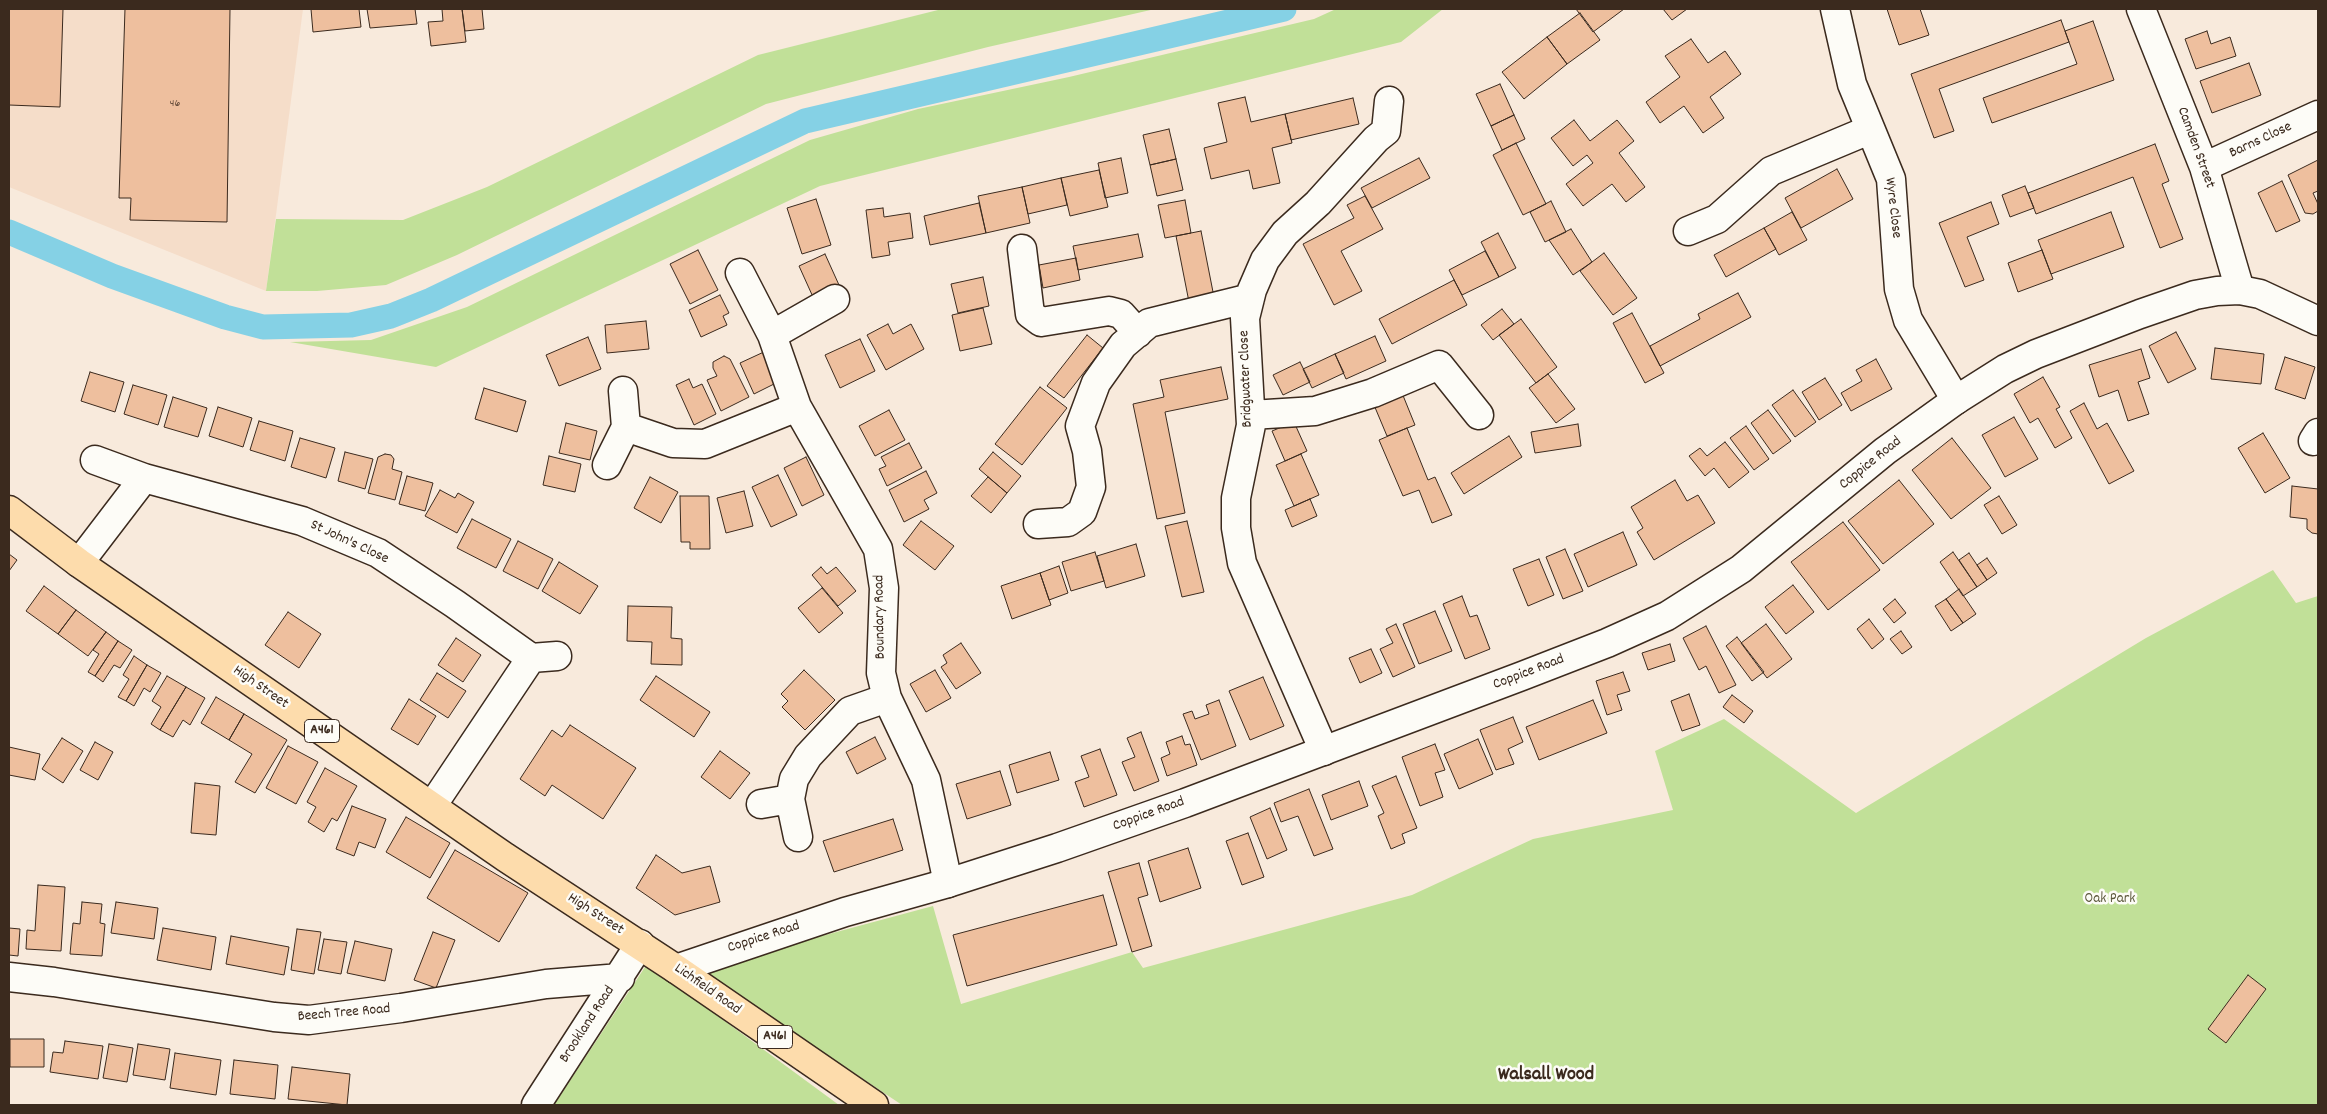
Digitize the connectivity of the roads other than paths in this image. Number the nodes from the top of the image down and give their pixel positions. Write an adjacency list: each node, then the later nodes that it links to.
1 (1835, 9): 5 (street, Wyre Close)
2 (2141, 9): 6 (street, Camden Street)
3 (1389, 101): 11 (street, Bridgwater Close)
4 (2318, 115): 6 (street, Barns Close)
5 (1869, 130): 7 (street); 17 (street, Wyre Close)
6 (2204, 167): 10 (street, Camden Street)
7 (1688, 231)
8 (1022, 249): 14 (street)
9 (740, 273): 15 (street, Boundary Road)
10 (2240, 290): 13 (street, Coppice Road); 17 (street, Coppice Road)
11 (1250, 298): 14 (street); 19 (street, Bridgwater Close)
12 (834, 299): 15 (street)
13 (2318, 322)
14 (1138, 333): 26 (street)
15 (772, 335): 18 (street, Boundary Road)
16 (623, 391): 21 (street)
17 (1956, 400): 29 (street, Coppice Road)
18 (797, 407): 21 (street); 28 (street, Boundary Road)
19 (1251, 415): 20 (street); 29 (street, Bridgwater Close)
20 (1479, 415)
21 (626, 427): 23 (street)
22 (95, 460): 24 (street, St John's Close)
23 (607, 465)
24 (144, 478): 27 (street); 32 (street, St John's Close)
25 (9, 510): 27 (highway, High Street / A461)
26 (1038, 524)
27 (79, 562): 32 (highway, High Street / A461)
28 (886, 698): 30 (street); 34 (street, Boundary Road)
29 (1324, 751): 34 (street, Coppice Road)
30 (790, 799): 31 (street); 33 (street)
31 (762, 804)
32 (432, 806): 35 (highway, High Street / A461)
33 (798, 837)
34 (948, 883): 36 (street, Coppice Road)
35 (640, 944): 36 (highway, Lichfield Road / A461); 38 (street, Brookland Road)
36 (676, 968): 40 (highway, Lichfield Road / A461)
37 (9, 977): 38 (street, Beech Tree Road)
38 (620, 978): 39 (street, Brookland Road)
39 (536, 1105)
40 (874, 1105)

